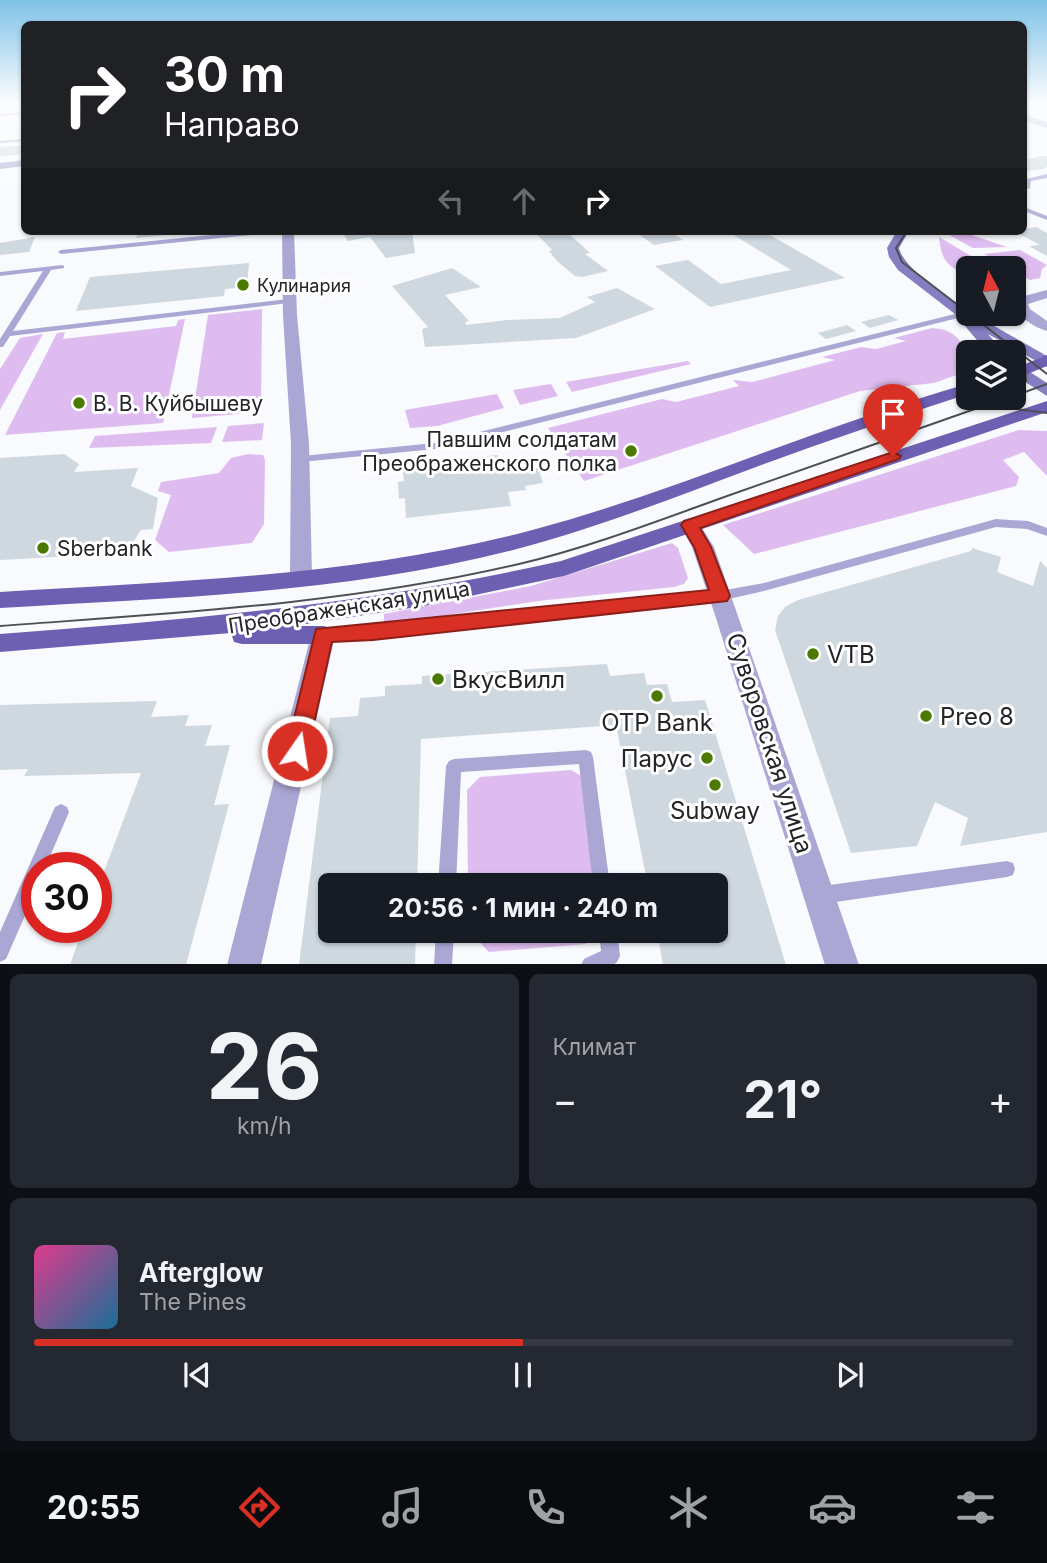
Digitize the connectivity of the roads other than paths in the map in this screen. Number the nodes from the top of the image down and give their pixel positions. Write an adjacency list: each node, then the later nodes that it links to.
1 (21, 163): 2 (street)
2 (0, 166)
3 (1047, 176): 4 (lane)
4 (1027, 187)
5 (1027, 210): 6 (lane)
6 (1047, 218)
7 (231, 235): 10 (lane)
8 (288, 235): 16 (street)
9 (901, 235): 17 (main road)
10 (61, 252)
11 (62, 267): 12 (lane)
12 (49, 268): 13 (lane); 23 (lane)
13 (0, 274)
14 (1047, 294): 15 (street)
15 (1026, 299)
16 (289, 301): 23 (lane); 32 (street)
17 (956, 307)
18 (1026, 313): 22 (street)
19 (956, 316): 32 (lane)
20 (974, 326): 24 (main road)
21 (986, 326): 26 (main road)
22 (1047, 327)
23 (7, 334): 25 (lane)
24 (986, 340)
25 (0, 345)
26 (1046, 361): 27 (main road)
27 (1026, 368)
28 (1026, 377): 29 (main road)
29 (1047, 391)
30 (956, 393): 35 (main road, Преображенская улица)
31 (1047, 405): 33 (main road, Преображенская улица)
32 (301, 459): 35 (street)
33 (690, 525): 36 (street, Суворовская улица); 38 (main road, Преображенская улица)
34 (1047, 532): 36 (lane)
35 (301, 576): 37 (main road, Преображенская улица)
36 (720, 596): 39 (lane); 46 (street, Суворовская улица)
37 (0, 600)
38 (221, 627): 39 (main road); 40 (main road, Преображенская улица)
39 (323, 635): 51 (street)
40 (0, 643)
41 (61, 812): 42 (lane)
42 (44, 852)
43 (1007, 869): 46 (lane)
44 (448, 873): 45 (lane)
45 (600, 873)
46 (820, 895): 54 (street, Суворовская улица)
47 (21, 905): 49 (lane)
48 (444, 943): 52 (lane)
49 (0, 953)
50 (612, 960): 53 (lane)
51 (244, 964)
52 (443, 964)
53 (590, 964)
54 (842, 964)

